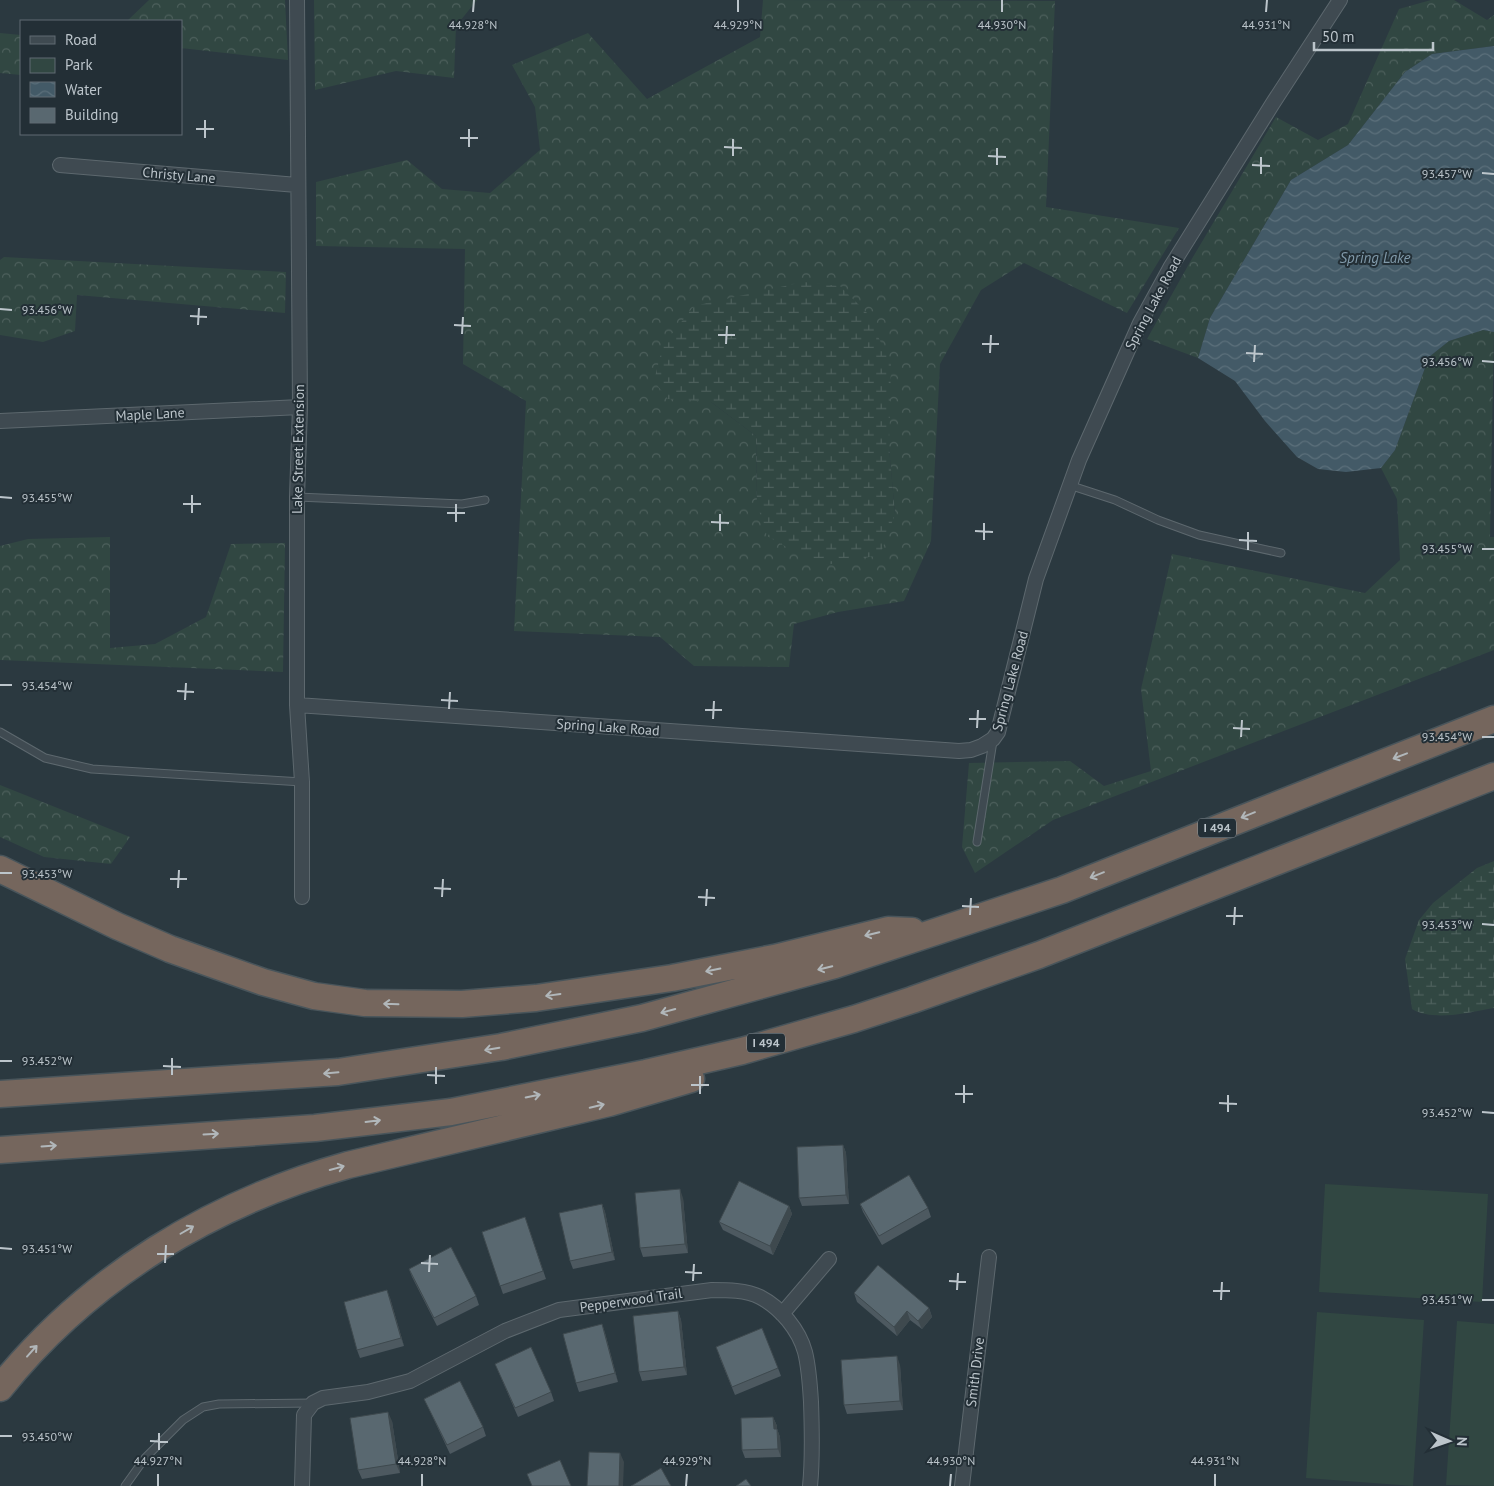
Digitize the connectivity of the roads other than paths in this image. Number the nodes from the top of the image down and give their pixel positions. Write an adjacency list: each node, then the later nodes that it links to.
1 (297, 0): 4 (street, Lake Street Extension)
2 (1340, 0): 7 (street, Spring Lake Road)
3 (60, 165): 4 (street, Christy Lane)
4 (297, 185): 5 (street, Lake Street Extension)
5 (300, 408): 6 (street, Maple Lane); 8 (street, Lake Street Extension)
6 (0, 421)
7 (1070, 485): 10 (lane); 14 (street, Spring Lake Road)
8 (297, 497): 9 (lane); 11 (street, Lake Street Extension)
9 (485, 500)
10 (1281, 553)
11 (297, 705): 14 (street, Spring Lake Road); 16 (street, Lake Street Extension)
12 (1494, 719): 20 (highway, I 494, one-way to 20)
13 (0, 732): 16 (lane)
14 (993, 739): 17 (lane)
15 (1494, 776): 21 (highway, I 494)
16 (302, 782): 19 (street, Lake Street Extension)
17 (977, 842)
18 (0, 869): 20 (highway, one-way to 18)
19 (302, 897)
20 (938, 931): 22 (highway, I 494, one-way to 22)
21 (844, 1022): 23 (highway, I 494, one-way to 21); 27 (highway, one-way to 21)
22 (0, 1094)
23 (0, 1150)
24 (989, 1257): 32 (street, Smith Drive)
25 (829, 1259): 26 (street)
26 (782, 1314): 28 (street, Pepperwood Trail); 31 (street, Pepperwood Trail)
27 (0, 1388)
28 (313, 1403): 29 (lane); 30 (street)
29 (125, 1486)
30 (302, 1486)
31 (810, 1486)
32 (962, 1486)

